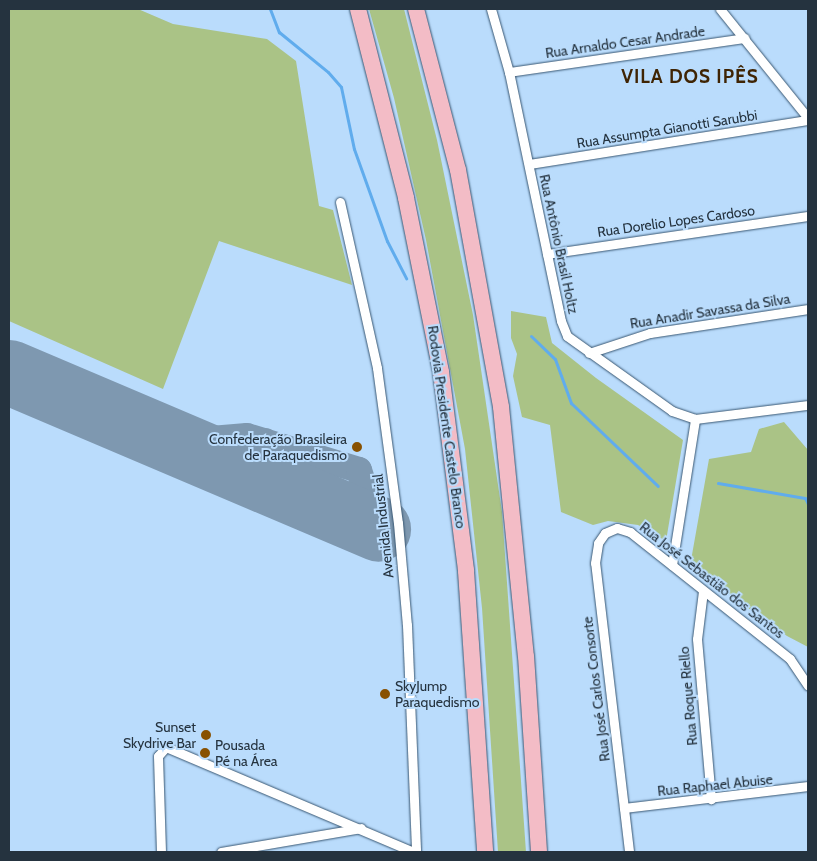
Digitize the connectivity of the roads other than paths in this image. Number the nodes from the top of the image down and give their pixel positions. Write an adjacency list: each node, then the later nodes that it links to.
1 (358, 9): 28 (highway, Rodovia Presidente Castelo Branco)
2 (416, 9): 29 (highway)
3 (491, 9): 6 (street, Rua Antônio Brasil Holtz)
4 (720, 9): 5 (street)
5 (745, 38): 6 (street, Rua Arnaldo Cesar Andrade); 7 (street)
6 (509, 72): 8 (street, Rua Antônio Brasil Holtz)
7 (808, 119): 8 (street, Rua Assumpta Gianotti Sarubbi)
8 (528, 164): 11 (street, Rua Antônio Brasil Holtz)
9 (340, 202): 27 (street, Avenida Industrial)
10 (808, 216): 11 (street, Rua Dorelio Lopes Cardoso)
11 (547, 254): 13 (street, Rua Antônio Brasil Holtz)
12 (808, 309): 13 (street, Rua Anadir Savassa da Silva)
13 (590, 353): 15 (street, Rua Antônio Brasil Holtz)
14 (808, 405): 15 (street)
15 (695, 419): 17 (street)
16 (612, 529): 17 (street, Rua José Sebastião dos Santos); 22 (street, Rua José Carlos Consorte)
17 (672, 565): 18 (street, Rua José Sebastião dos Santos)
18 (703, 590): 19 (street, Rua José Sebastião dos Santos); 21 (street, Rua Roque Riello)
19 (808, 686)
20 (808, 786): 21 (street, Rua Raphael Abuise)
21 (711, 799): 22 (street, Rua Raphael Abuise)
22 (624, 808): 24 (street, Rua José Carlos Consorte)
23 (361, 828): 25 (street); 26 (street); 27 (street)
24 (629, 851)
25 (161, 852)
26 (221, 852)
27 (415, 852)
28 (485, 852)
29 (539, 852)

